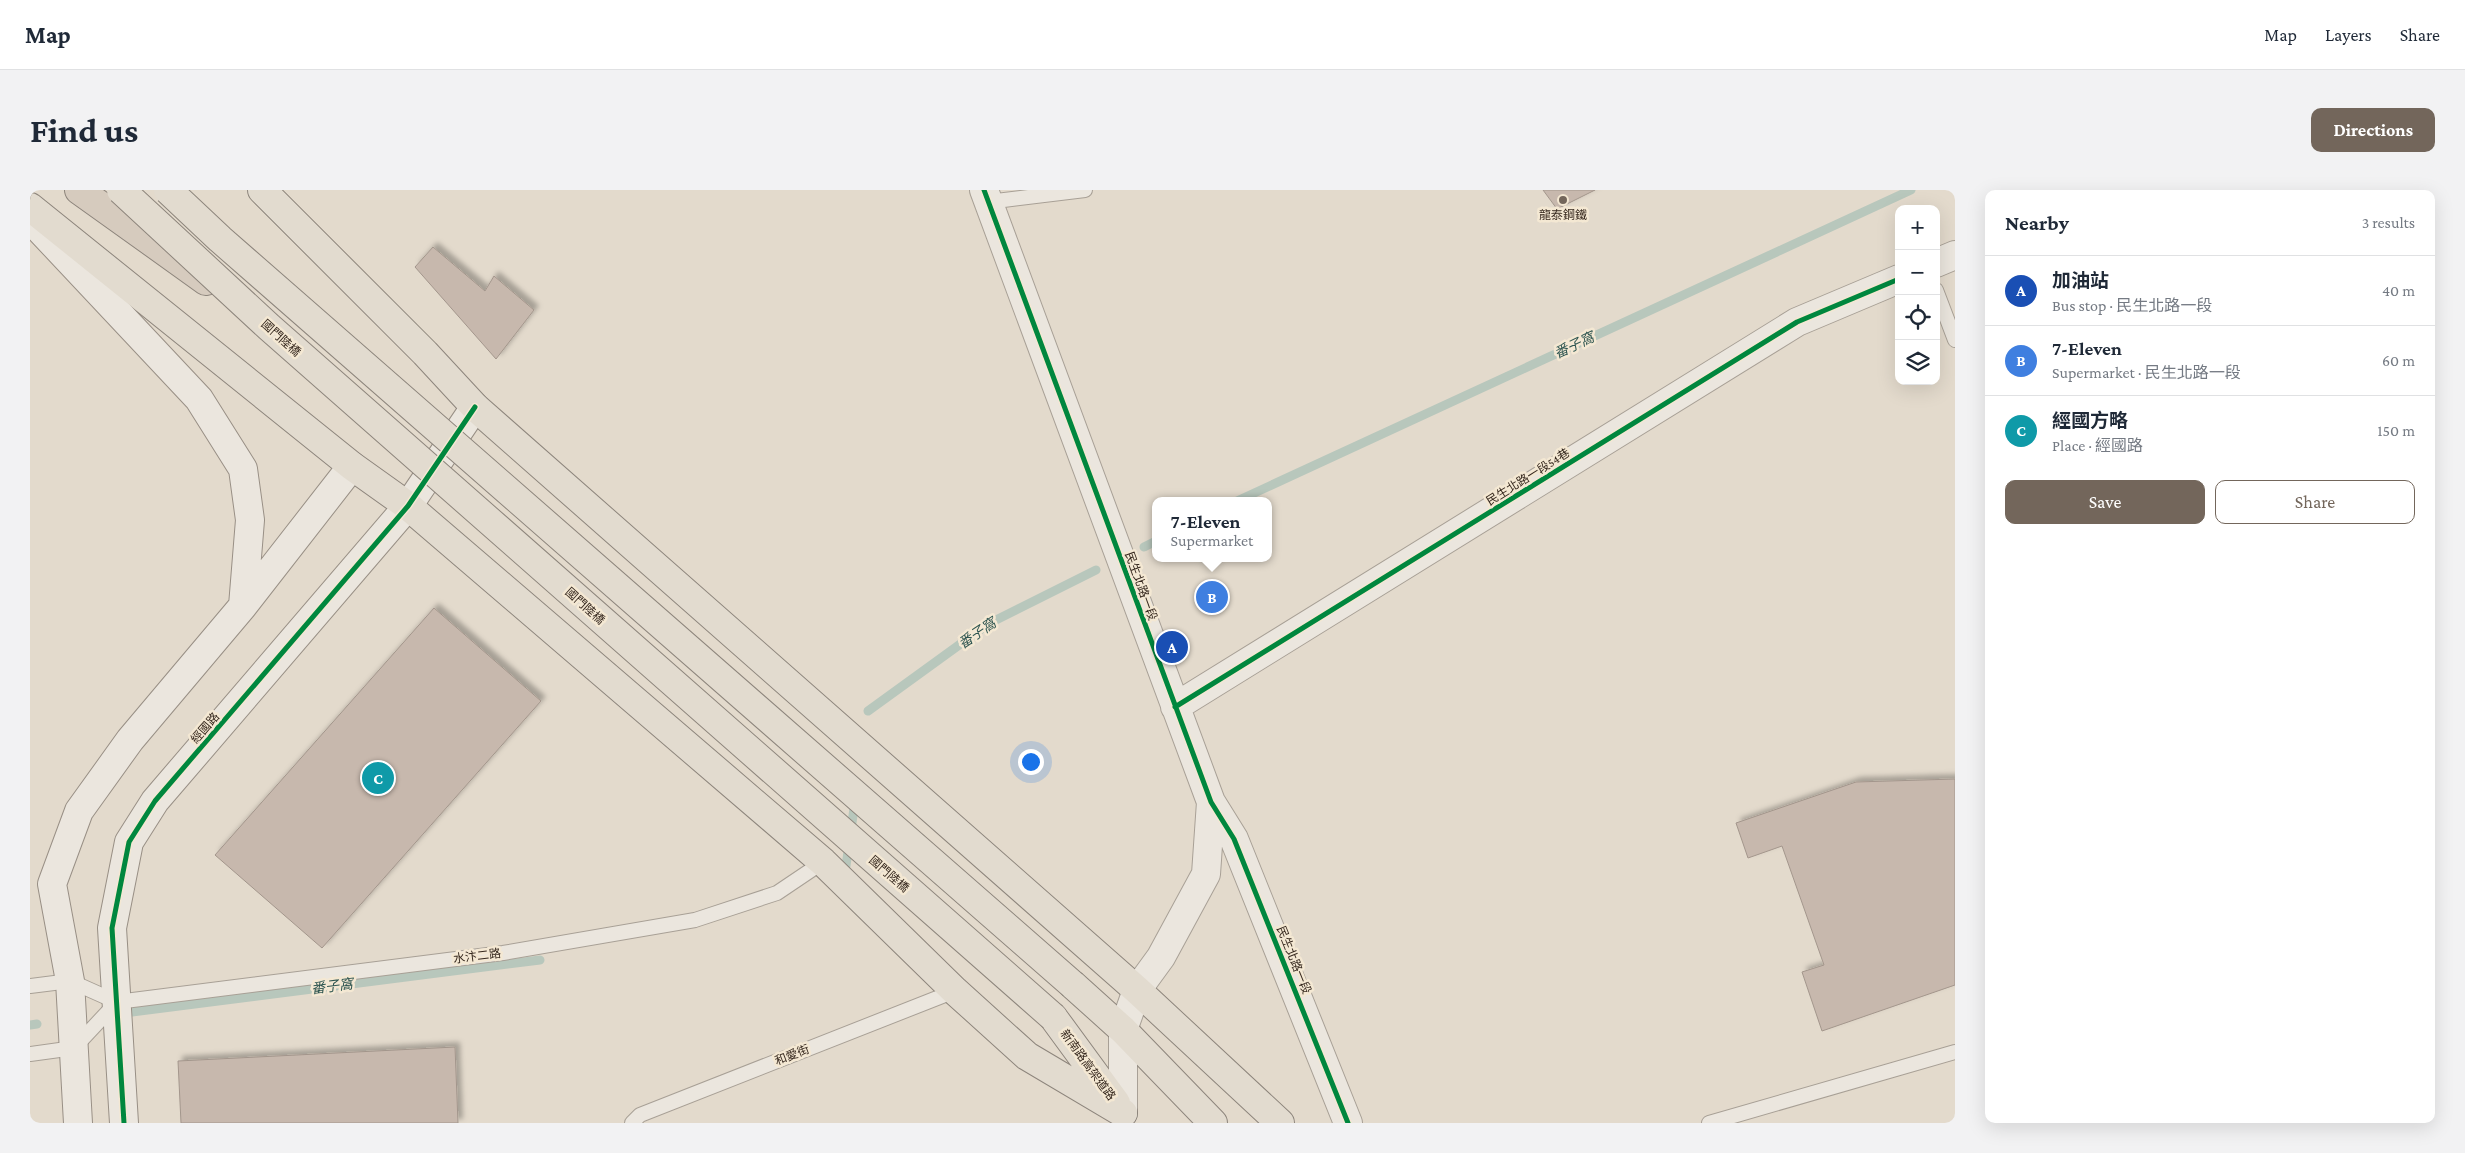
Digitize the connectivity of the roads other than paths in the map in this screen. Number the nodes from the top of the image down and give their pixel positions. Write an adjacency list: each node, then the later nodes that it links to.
1 (80, 190): 13 (highway, bridge)
2 (121, 190): 13 (main road, 國門陸橋, bridge)
3 (168, 190): 28 (main road, bridge)
4 (262, 190): 15 (main road)
5 (1085, 190): 6 (lane)
6 (986, 196): 19 (street, 民生北路一段)
7 (30, 206): 16 (main road)
8 (30, 219): 18 (street)
9 (1955, 255): 10 (street)
10 (1940, 261)
11 (1895, 282): 19 (street, 民生北路一段54巷)
12 (1938, 295): 14 (lane)
13 (269, 326): 27 (main road, 國門陸橋, bridge)
14 (1955, 340)
15 (475, 407): 17 (street, 經國路); 24 (main road)
16 (352, 466): 17 (main road); 18 (street)
17 (408, 506): 21 (main road); 26 (street, 經國路)
18 (243, 606): 22 (street)
19 (1175, 707): 20 (street, 民生北路一段)
20 (1211, 802): 24 (street, 民生北路一段); 38 (street, 民生北路一段)
21 (823, 862): 25 (main road); 26 (lane, 水汴二路)
22 (70, 981): 23 (lane); 26 (lane); 29 (street)
23 (30, 986)
24 (1137, 990): 28 (street, 民生北路一段); 37 (main road)
25 (955, 992): 32 (main road); 35 (lane, 和愛街)
26 (117, 1002): 29 (lane); 34 (street, 經國路)
27 (1053, 1017): 32 (main road, 新南路高架道路)
28 (1124, 1030): 32 (street, 民生北路一段); 36 (main road)
29 (74, 1048): 31 (lane); 33 (street)
30 (1955, 1052): 39 (lane)
31 (30, 1054)
32 (1128, 1118)
33 (78, 1123)
34 (124, 1123)
35 (632, 1123)
36 (1213, 1123)
37 (1280, 1123)
38 (1348, 1123)
39 (1709, 1123)

